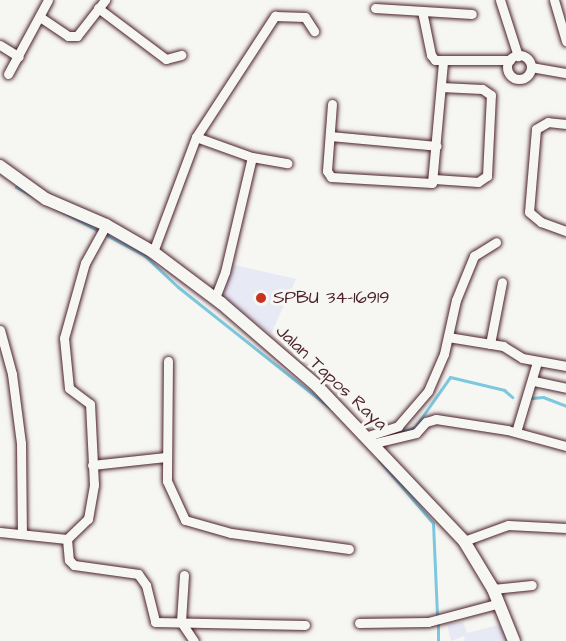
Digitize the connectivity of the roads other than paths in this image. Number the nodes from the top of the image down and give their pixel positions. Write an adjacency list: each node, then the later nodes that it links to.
1 (48, 0): 9 (street)
2 (500, 0): 16 (street)
3 (554, 0): 10 (street)
4 (101, 4): 9 (street); 14 (street)
5 (446, 5): 7 (street); 8 (street)
6 (375, 8): 7 (street)
7 (423, 11): 17 (street)
8 (472, 14)
9 (40, 17): 15 (street)
10 (563, 21): 12 (street)
11 (314, 31): 25 (street)
12 (566, 41)
13 (0, 45): 15 (street)
14 (181, 55)
15 (19, 57): 20 (street)
16 (514, 58): 17 (street); 18 (street); 18 (street)
17 (443, 61): 21 (street)
18 (531, 68): 19 (street)
19 (566, 73)
20 (8, 74)
21 (441, 87): 26 (street); 30 (street)
22 (332, 104): 24 (street)
23 (566, 124): 32 (street)
24 (330, 136): 26 (street); 30 (street)
25 (196, 137): 27 (street); 34 (street)
26 (437, 146): 30 (street)
27 (252, 157): 28 (street); 36 (street)
28 (287, 163)
29 (0, 166): 31 (main road, Jalan Tapos Raya)
30 (435, 179)
31 (104, 227): 34 (main road, Jalan Tapos Raya); 49 (street)
32 (566, 231)
33 (496, 242): 38 (street)
34 (153, 252): 36 (main road, Jalan Tapos Raya)
35 (502, 282): 39 (street)
36 (215, 298): 46 (main road, Jalan Tapos Raya)
37 (0, 330): 52 (street)
38 (448, 337): 39 (street); 46 (street)
39 (490, 345): 41 (street)
40 (168, 361): 48 (street)
41 (537, 362): 42 (street); 43 (street)
42 (566, 366)
43 (534, 381): 44 (street); 45 (street)
44 (566, 388)
45 (516, 432): 46 (street); 47 (street)
46 (371, 439): 54 (main road, Jalan Tapos Raya)
47 (566, 446)
48 (165, 457): 49 (street); 55 (street)
49 (92, 465): 53 (street)
50 (566, 528): 54 (street)
51 (0, 532): 52 (street)
52 (22, 532): 53 (street)
53 (68, 539): 60 (street)
54 (464, 541): 58 (main road, Jalan Tapos Raya)
55 (349, 549)
56 (184, 575): 60 (street)
57 (532, 585): 58 (street)
58 (493, 589): 59 (main road, Jalan Tapos Raya)
59 (500, 603): 61 (street); 64 (main road, Jalan Tapos Raya)
60 (181, 622): 62 (street); 63 (street)
61 (359, 623)
62 (306, 625)
63 (194, 641)
64 (514, 641)

